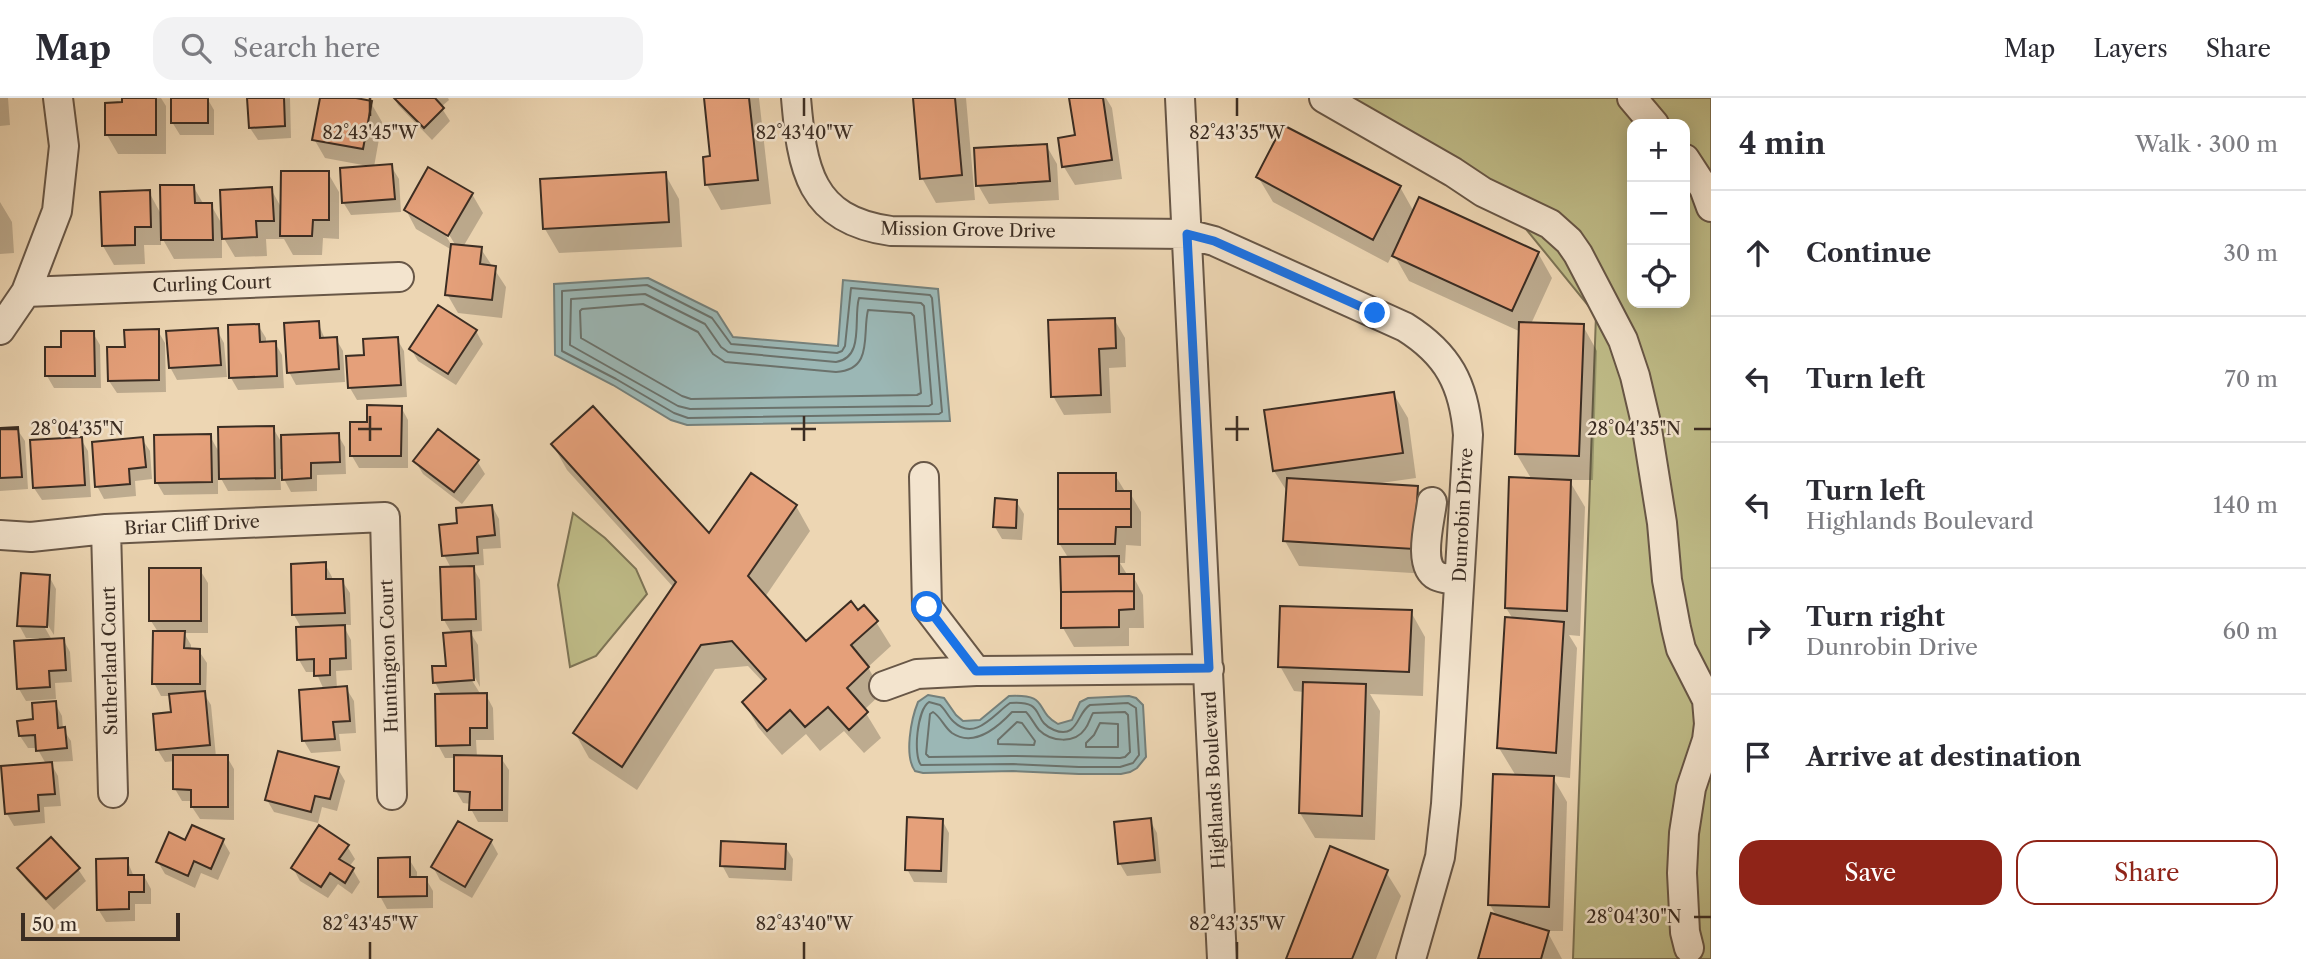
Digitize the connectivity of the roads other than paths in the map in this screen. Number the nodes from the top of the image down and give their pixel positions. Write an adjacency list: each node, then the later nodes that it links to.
1 (58, 98): 11 (street)
2 (796, 98): 9 (street, Mission Grove Drive)
3 (1180, 98): 9 (street, Highlands Boulevard)
4 (1324, 98): 24 (street)
5 (1632, 98): 6 (street)
6 (1650, 119)
7 (1690, 167): 8 (street)
8 (1711, 207)
9 (1187, 234): 18 (street, Dunrobin Drive); 19 (street, Highlands Boulevard)
10 (399, 277): 11 (street, Curling Court)
11 (26, 292): 12 (street)
12 (0, 330)
13 (924, 477): 20 (street)
14 (1432, 502): 18 (street)
15 (385, 517): 16 (street, Briar Cliff Drive); 23 (street, Huntington Court)
16 (106, 529): 17 (street, Briar Cliff Drive); 22 (street, Sutherland Court)
17 (0, 535)
18 (1459, 580): 26 (street, Dunrobin Drive)
19 (1209, 668): 20 (street); 25 (street, Highlands Boulevard)
20 (976, 671): 21 (street)
21 (884, 686)
22 (113, 793)
23 (392, 795)
24 (1689, 948)
25 (1222, 959)
26 (1411, 959)

